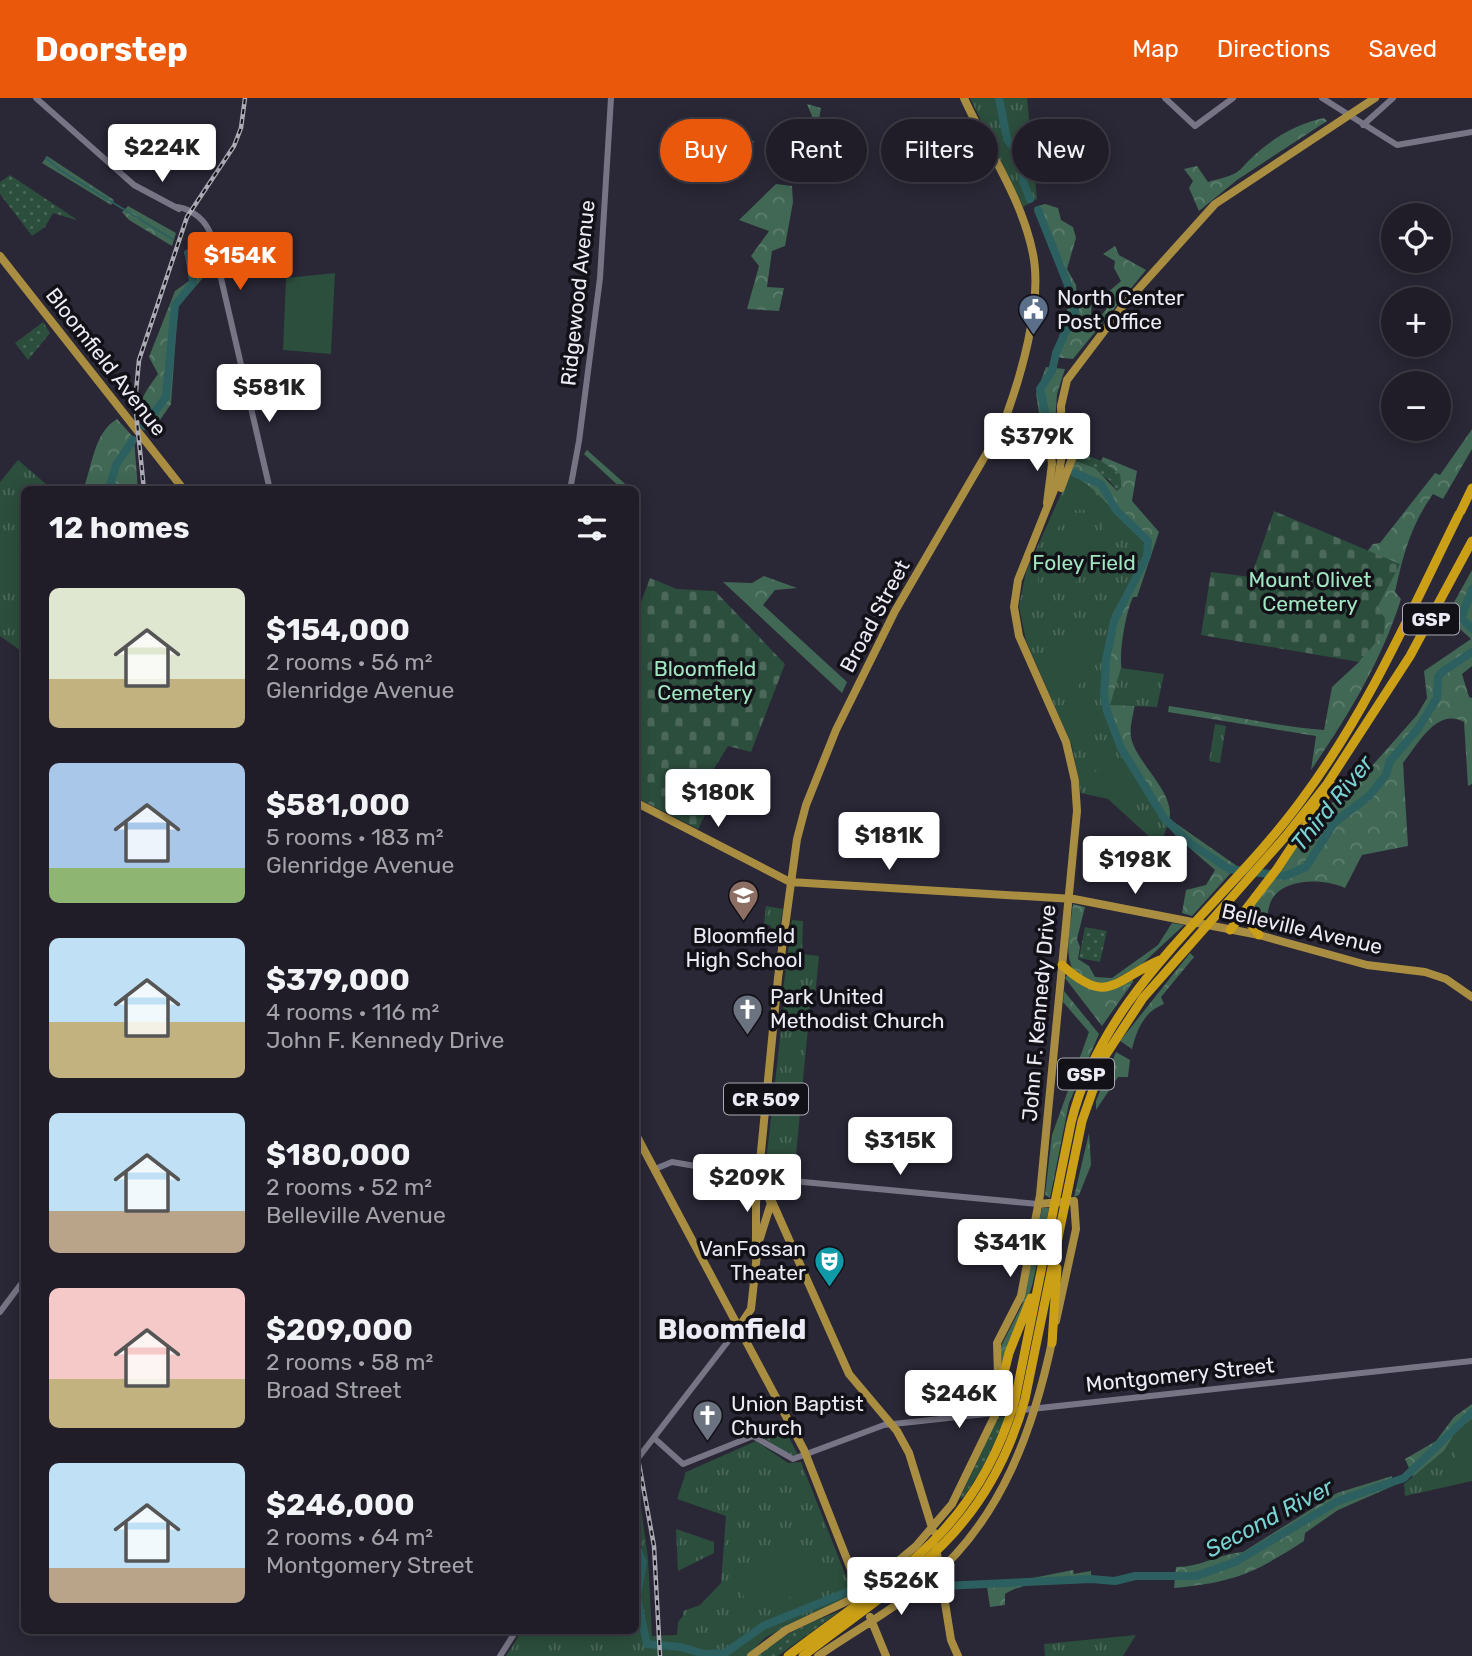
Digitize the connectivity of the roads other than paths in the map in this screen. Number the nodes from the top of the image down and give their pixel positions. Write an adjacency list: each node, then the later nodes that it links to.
1 (36, 98): 17 (street)
2 (611, 98): 18 (street, Ridgewood Avenue)
3 (964, 98): 26 (main road, Broad Street / CR 509)
4 (1165, 98): 5 (street)
5 (1233, 98)
6 (1322, 98): 10 (street)
7 (1367, 98): 10 (main road, John F. Kennedy Drive)
8 (1375, 98): 10 (main road, John F. Kennedy Drive)
9 (1393, 98): 11 (street)
10 (1346, 114): 11 (street); 20 (main road, John F. Kennedy Drive); 21 (main road, John F. Kennedy Drive)
11 (1363, 125): 12 (street)
12 (1472, 132)
13 (0, 256): 16 (main road, Bloomfield Avenue)
14 (1083, 429): 21 (main road)
15 (1048, 430): 20 (main road)
16 (181, 486)
17 (269, 486)
18 (570, 486)
19 (1472, 488): 31 (highway, GSP)
20 (1042, 519): 25 (main road, John F. Kennedy Drive)
21 (1038, 535): 25 (main road, John F. Kennedy Drive)
22 (1472, 541): 23 (highway, GSP)
23 (1386, 695): 28 (highway); 39 (highway, GSP)
24 (639, 804): 26 (main road, Belleville Avenue)
25 (1075, 826): 27 (main road, John F. Kennedy Drive)
26 (790, 882): 27 (main road, Belleville Avenue); 36 (main road, Broad Street / CR 509)
27 (1068, 898): 29 (main road, Belleville Avenue); 32 (main road, John F. Kennedy Drive)
28 (1251, 903): 29 (highway); 30 (highway)
29 (1230, 930): 30 (main road, Belleville Avenue)
30 (1259, 935): 33 (main road, Belleville Avenue)
31 (1161, 960): 32 (highway); 39 (highway, GSP)
32 (1062, 965): 40 (main road, John F. Kennedy Drive)
33 (1472, 997)
34 (639, 1141): 35 (main road)
35 (654, 1169): 36 (street); 46 (main road)
36 (758, 1177): 37 (main road, Broad Street / CR 509); 38 (main road, CR 509); 40 (street)
37 (757, 1194): 41 (main road, CR 509); 43 (main road, Broad Street)
38 (770, 1197): 41 (main road, Broad Street); 42 (main road, CR 509)
39 (1063, 1201): 40 (main road); 47 (highway); 49 (highway); 61 (highway, GSP)
40 (1038, 1204): 49 (main road, John F. Kennedy Drive)
41 (767, 1216): 42 (main road, CR 509); 43 (main road, Broad Street)
42 (783, 1229): 52 (main road, CR 509)
43 (757, 1259): 46 (main road, Broad Street)
44 (21, 1284): 45 (street)
45 (0, 1312)
46 (739, 1327): 53 (street); 54 (main road)
47 (1052, 1343): 50 (main road)
48 (1472, 1361): 50 (street, Montgomery Street)
49 (999, 1393): 51 (main road)
50 (1033, 1409): 51 (street, Montgomery Street); 58 (main road)
51 (1000, 1412): 52 (street, Montgomery Street); 56 (main road)
52 (892, 1424): 54 (street, Montgomery Street); 56 (main road, CR 509)
53 (654, 1438): 54 (street); 55 (street)
54 (806, 1455): 60 (main road)
55 (639, 1457)
56 (933, 1528): 57 (main road); 58 (main road, CR 509)
57 (893, 1568): 59 (main road); 60 (main road)
58 (939, 1570): 59 (main road); 70 (main road, CR 509)
59 (926, 1581): 62 (main road)
60 (861, 1593): 62 (main road); 65 (main road)
61 (857, 1610): 66 (highway, GSP); 67 (highway, GSP)
62 (871, 1619): 68 (main road); 69 (main road)
63 (514, 1634): 64 (street)
64 (500, 1656)
65 (751, 1656)
66 (788, 1656)
67 (803, 1656)
68 (818, 1656)
69 (886, 1656)
70 (958, 1656)

